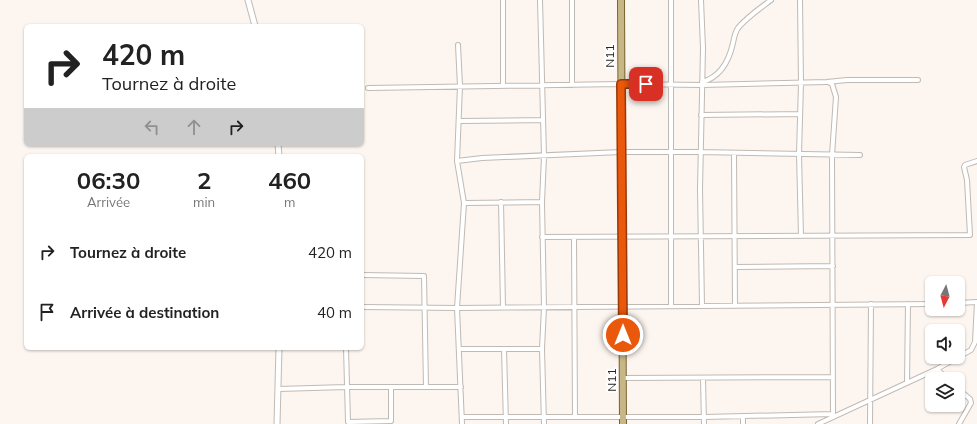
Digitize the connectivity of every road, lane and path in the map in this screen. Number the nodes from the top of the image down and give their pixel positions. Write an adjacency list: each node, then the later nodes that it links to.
1 (248, 0): 10 (street)
2 (503, 0): 20 (street)
3 (540, 0): 21 (street)
4 (572, 0): 18 (street)
5 (621, 0): 16 (main road, N11)
6 (671, 0): 17 (street)
7 (701, 0): 14 (street)
8 (771, 0): 14 (street)
9 (800, 0): 15 (street)
10 (254, 24)
11 (458, 45): 19 (street)
12 (918, 80): 13 (street)
13 (827, 82): 15 (street); 32 (street)
14 (702, 83): 15 (street); 17 (street); 24 (street)
15 (801, 83): 23 (street)
16 (621, 84): 17 (street); 18 (street); 27 (main road, N11)
17 (671, 84): 28 (street)
18 (572, 85): 21 (street)
19 (460, 86): 20 (street); 22 (street); 26 (street)
20 (503, 86): 21 (street)
21 (542, 86): 25 (street)
22 (368, 88)
23 (800, 114): 24 (street); 31 (street)
24 (701, 116): 29 (street)
25 (543, 120): 26 (street); 34 (street)
26 (459, 121): 35 (street)
27 (621, 152): 28 (street); 34 (street); 46 (main road, N11)
28 (671, 152): 29 (street); 47 (street)
29 (700, 152): 30 (street); 41 (street)
30 (734, 153): 31 (street); 42 (street)
31 (799, 154): 32 (street); 43 (street)
32 (832, 154): 33 (street); 40 (street)
33 (860, 155)
34 (544, 156): 35 (street); 38 (street)
35 (457, 161): 39 (street)
36 (977, 161): 40 (street)
37 (501, 202): 38 (street); 39 (street); 62 (street)
38 (542, 202): 44 (street)
39 (464, 203): 66 (street)
40 (832, 235): 43 (street); 48 (street)
41 (702, 236): 42 (street); 47 (street); 59 (street)
42 (735, 236): 43 (street); 49 (street)
43 (801, 236)
44 (542, 237): 45 (street); 63 (street)
45 (574, 237): 46 (street); 64 (street)
46 (622, 237): 47 (street); 57 (main road, N11)
47 (672, 237): 58 (street)
48 (833, 266): 49 (street); 56 (street)
49 (735, 267): 60 (street)
50 (364, 275): 65 (street)
51 (977, 302): 52 (street); 72 (street)
52 (965, 303)
53 (871, 304): 54 (street); 56 (street); 84 (street)
54 (908, 304): 55 (street); 77 (street)
55 (925, 304)
56 (833, 305): 60 (street); 74 (street)
57 (623, 306): 58 (street); 64 (street); 75 (main road, N11)
58 (671, 306): 59 (street)
59 (702, 306): 60 (street)
60 (735, 306)
61 (364, 307): 65 (street)
62 (503, 307): 63 (street); 66 (street)
63 (544, 307): 64 (street); 69 (street)
64 (574, 307): 89 (street)
65 (425, 308): 66 (street); 80 (street)
66 (457, 308): 67 (street)
67 (459, 349): 68 (street); 81 (street)
68 (504, 349): 69 (street); 87 (street)
69 (542, 349): 88 (street)
70 (279, 350): 82 (street)
71 (346, 350): 78 (street)
72 (937, 369): 73 (street); 77 (street)
73 (940, 372)
74 (833, 377): 76 (street); 85 (street)
75 (623, 378): 76 (street); 90 (main road, N11)
76 (703, 378): 93 (street)
77 (908, 383): 84 (street)
78 (346, 387): 79 (street); 79 (street); 82 (street)
79 (391, 387): 80 (street)
80 (426, 387): 81 (street)
81 (461, 387): 86 (street)
82 (278, 389): 94 (street)
83 (965, 395): 104 (street)
84 (870, 401): 85 (street); 103 (street)
85 (833, 415): 92 (street); 102 (street)
86 (462, 417): 87 (street); 95 (street)
87 (506, 417): 88 (street); 96 (street)
88 (543, 417): 89 (street); 97 (street)
89 (575, 417): 90 (street)
90 (623, 417): 91 (street); 98 (main road, N11)
91 (670, 417): 93 (street); 99 (street)
92 (742, 417): 93 (street); 101 (street)
93 (704, 418): 100 (street)
94 (277, 424)
95 (462, 424)
96 (506, 424)
97 (544, 424)
98 (623, 424)
99 (670, 424)
100 (704, 424)
101 (743, 424)
102 (818, 424)
103 (870, 424)
104 (959, 424)

